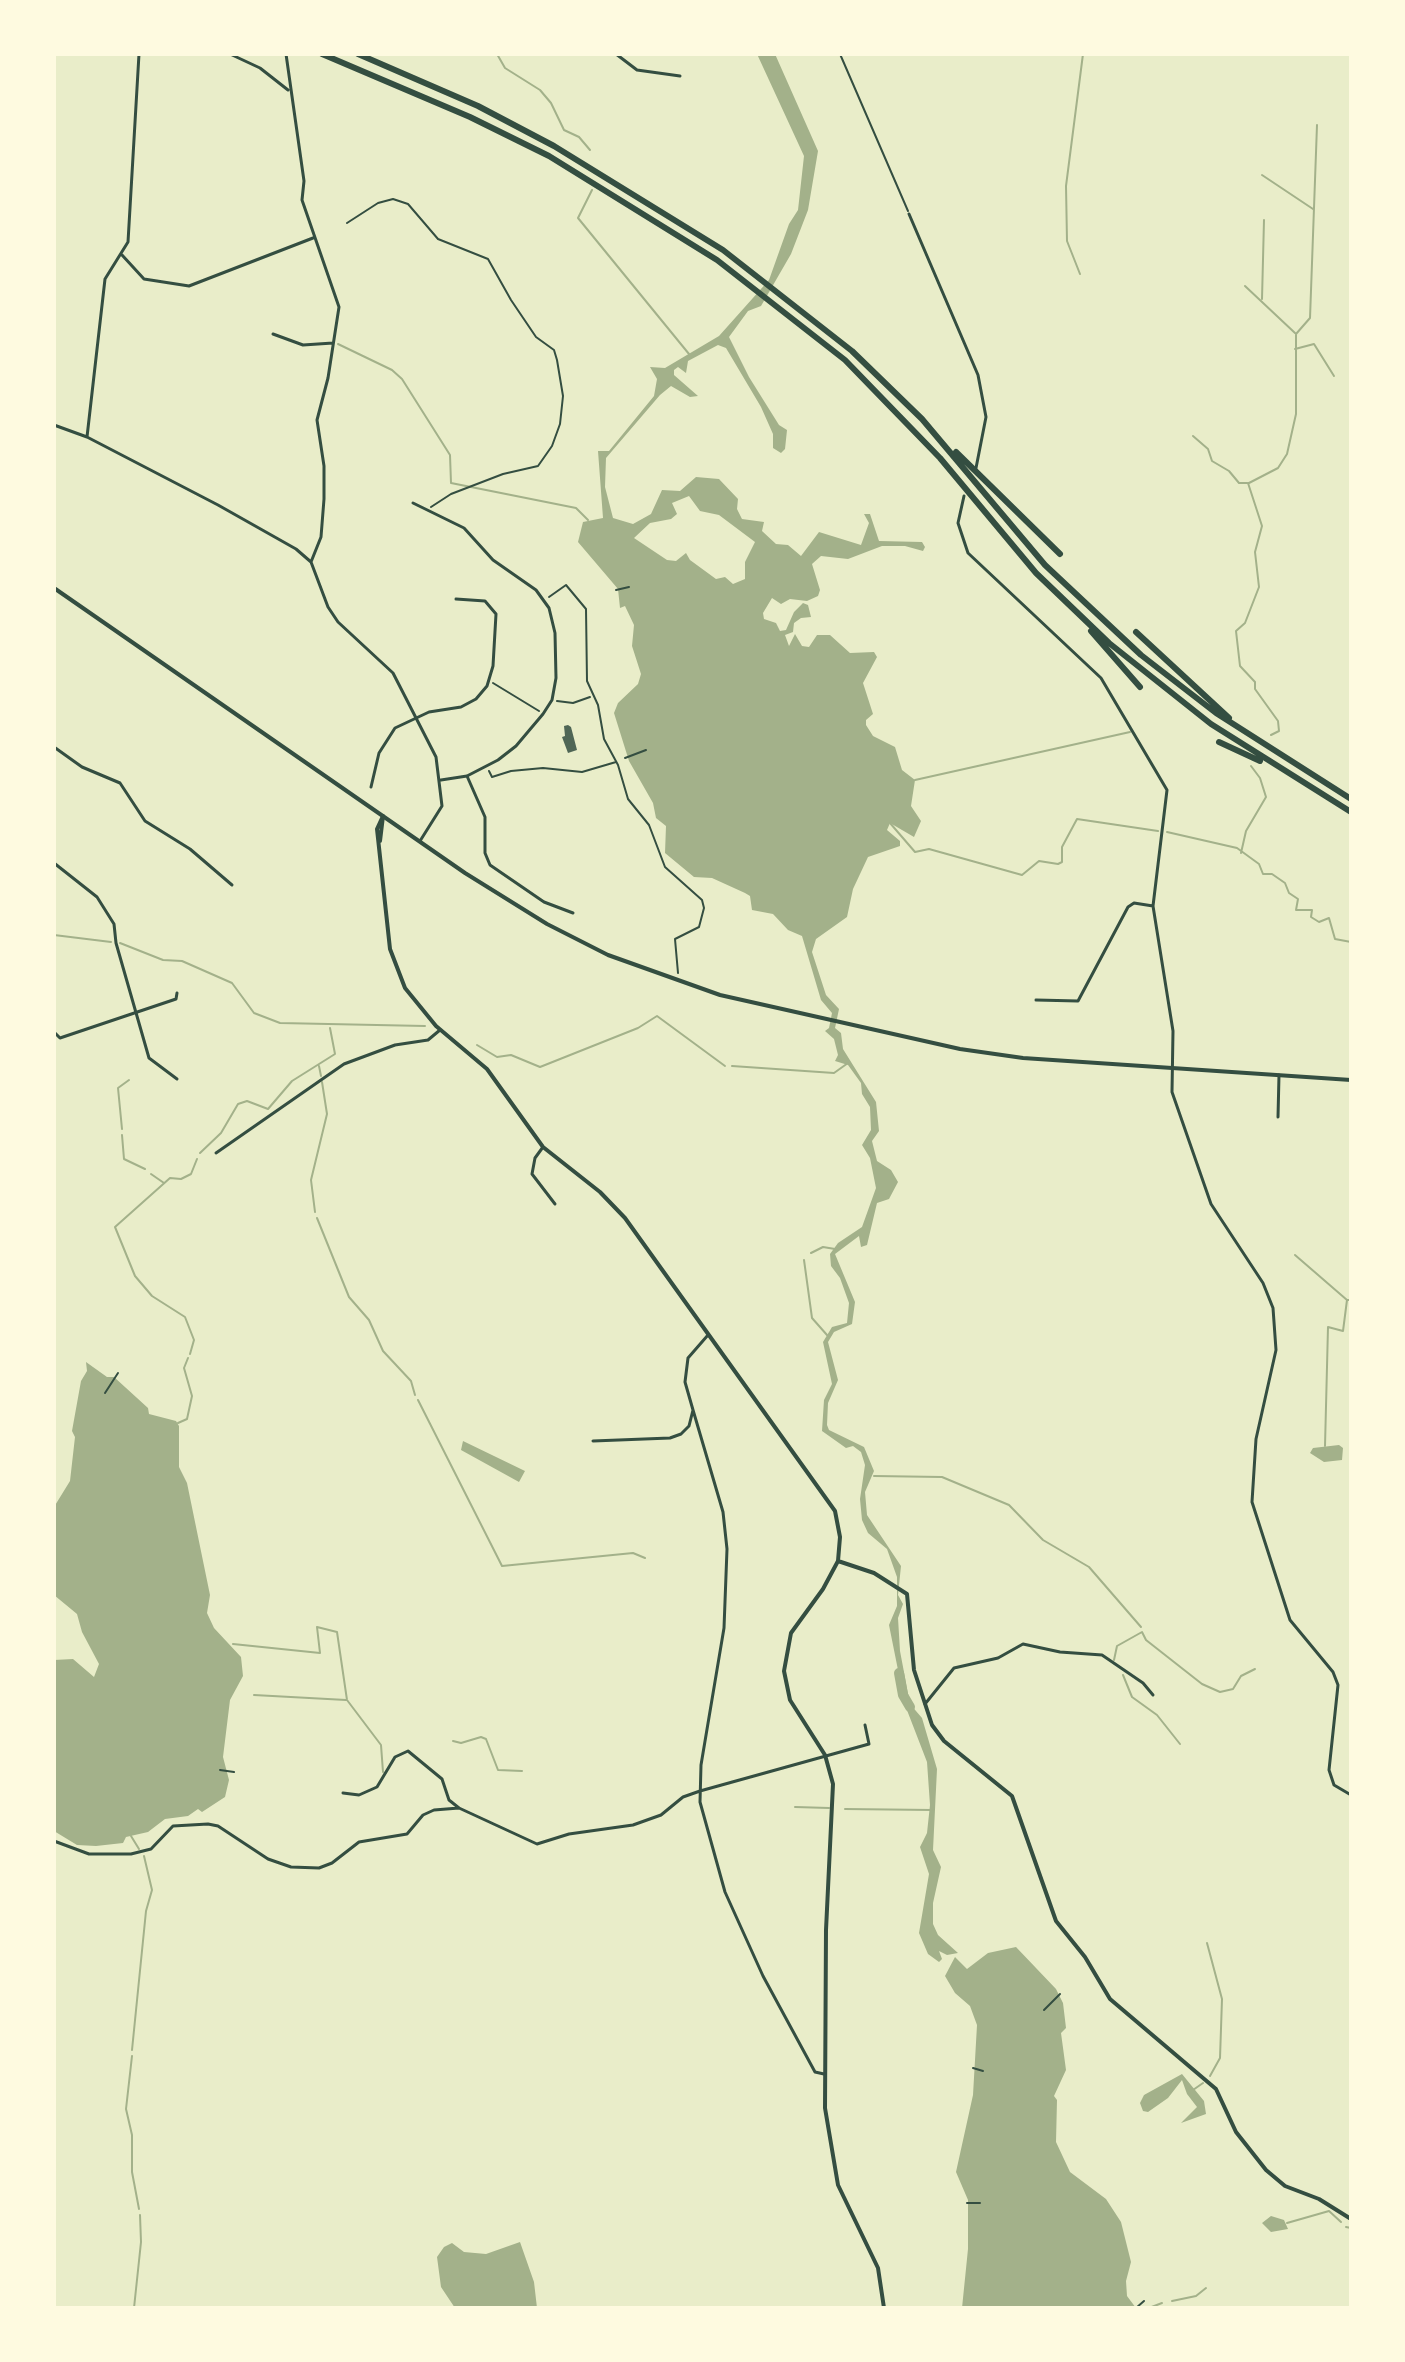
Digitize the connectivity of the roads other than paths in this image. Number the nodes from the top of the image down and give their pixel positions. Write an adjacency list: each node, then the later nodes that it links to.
1 (139, 54): 11 (street)
2 (230, 54): 8 (street)
3 (322, 54): 24 (highway)
4 (358, 54): 14 (highway)
5 (616, 54): 7 (street)
6 (286, 55): 8 (street)
7 (680, 76)
8 (289, 91): 10 (street)
9 (909, 214): 17 (street)
10 (314, 238): 11 (street); 13 (street)
11 (122, 255): 16 (street)
12 (273, 334): 13 (street)
13 (333, 343): 21 (street)
14 (922, 419): 20 (highway); 28 (highway)
15 (54, 425): 16 (street)
16 (87, 437): 21 (street)
17 (976, 468)
18 (964, 496): 41 (street)
19 (413, 503): 32 (street)
20 (1060, 554)
21 (311, 562): 27 (street)
22 (54, 588): 37 (street)
23 (456, 599): 27 (street)
24 (1073, 610): 26 (highway); 31 (highway)
25 (1136, 632): 28 (highway)
26 (1140, 687)
27 (417, 717): 33 (street); 34 (street)
28 (1250, 736): 35 (highway)
29 (1219, 742): 31 (highway)
30 (54, 747): 40 (street)
31 (1282, 771): 36 (highway)
32 (467, 776): 33 (street); 42 (street)
33 (441, 780): 38 (street)
34 (371, 787)
35 (1351, 799)
36 (1351, 812)
37 (383, 816): 38 (street); 46 (street)
38 (420, 841): 48 (street)
39 (54, 863): 45 (street)
40 (232, 885)
41 (1153, 906): 44 (street); 48 (street)
42 (573, 913)
43 (177, 993): 45 (street)
44 (1036, 1000)
45 (136, 1012): 47 (street); 50 (street)
46 (440, 1030): 53 (street); 54 (street)
47 (54, 1032)
48 (1171, 1068): 49 (street); 66 (street)
49 (1279, 1075): 51 (street); 52 (street)
50 (177, 1079)
51 (1351, 1080)
52 (1278, 1117)
53 (543, 1147): 55 (street); 56 (street)
54 (216, 1153)
55 (555, 1204)
56 (708, 1335): 57 (street); 59 (street)
57 (693, 1410): 58 (street); 64 (street)
58 (593, 1441)
59 (838, 1561): 61 (street); 63 (street)
60 (1153, 1695): 61 (street)
61 (925, 1704): 70 (street)
62 (865, 1725): 63 (street)
63 (825, 1755): 64 (street); 69 (street)
64 (700, 1791): 67 (street); 69 (street)
65 (343, 1793): 67 (street)
66 (1351, 1795)
67 (459, 1808): 68 (street)
68 (54, 1841)
69 (824, 2074): 71 (street)
70 (1351, 2219)
71 (884, 2308)

